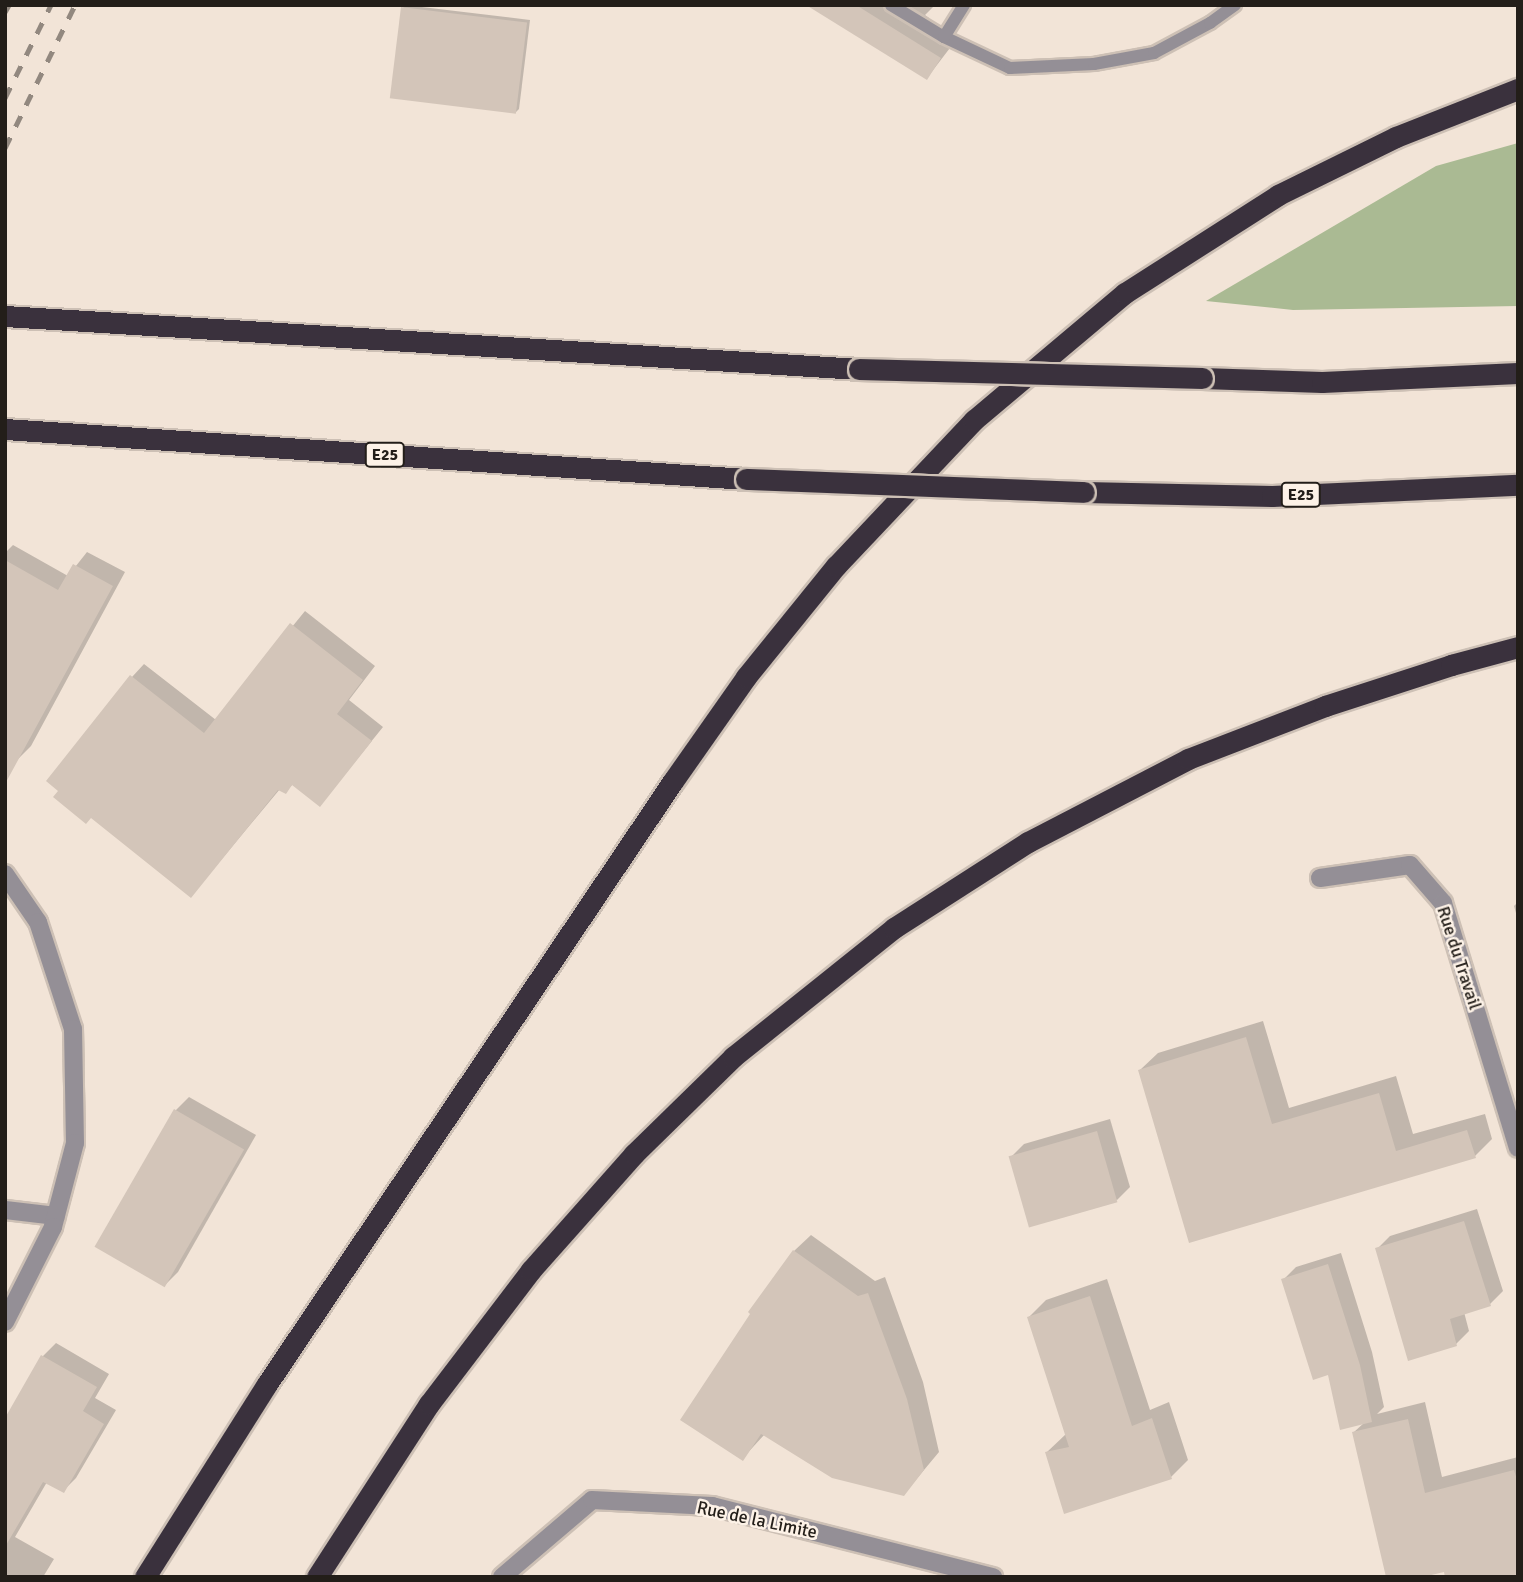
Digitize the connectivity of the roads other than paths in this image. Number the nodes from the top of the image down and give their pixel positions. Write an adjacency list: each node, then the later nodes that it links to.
1 (891, 5): 4 (lane)
2 (964, 5): 4 (lane)
3 (1235, 5): 4 (lane)
4 (944, 37)
5 (1518, 89): 17 (highway)
6 (5, 316): 7 (highway, bridge)
7 (1518, 373)
8 (15, 430): 9 (highway, E25, bridge)
9 (1518, 485)
10 (1518, 647): 18 (highway)
11 (5, 874): 15 (street)
12 (1320, 878): 13 (street, Rue du Travail)
13 (1518, 1147)
14 (5, 1210): 15 (street)
15 (56, 1216): 16 (street)
16 (8, 1314)
17 (145, 1577)
18 (317, 1577)
19 (502, 1577): 20 (street, Rue de la Limite)
20 (993, 1577)

